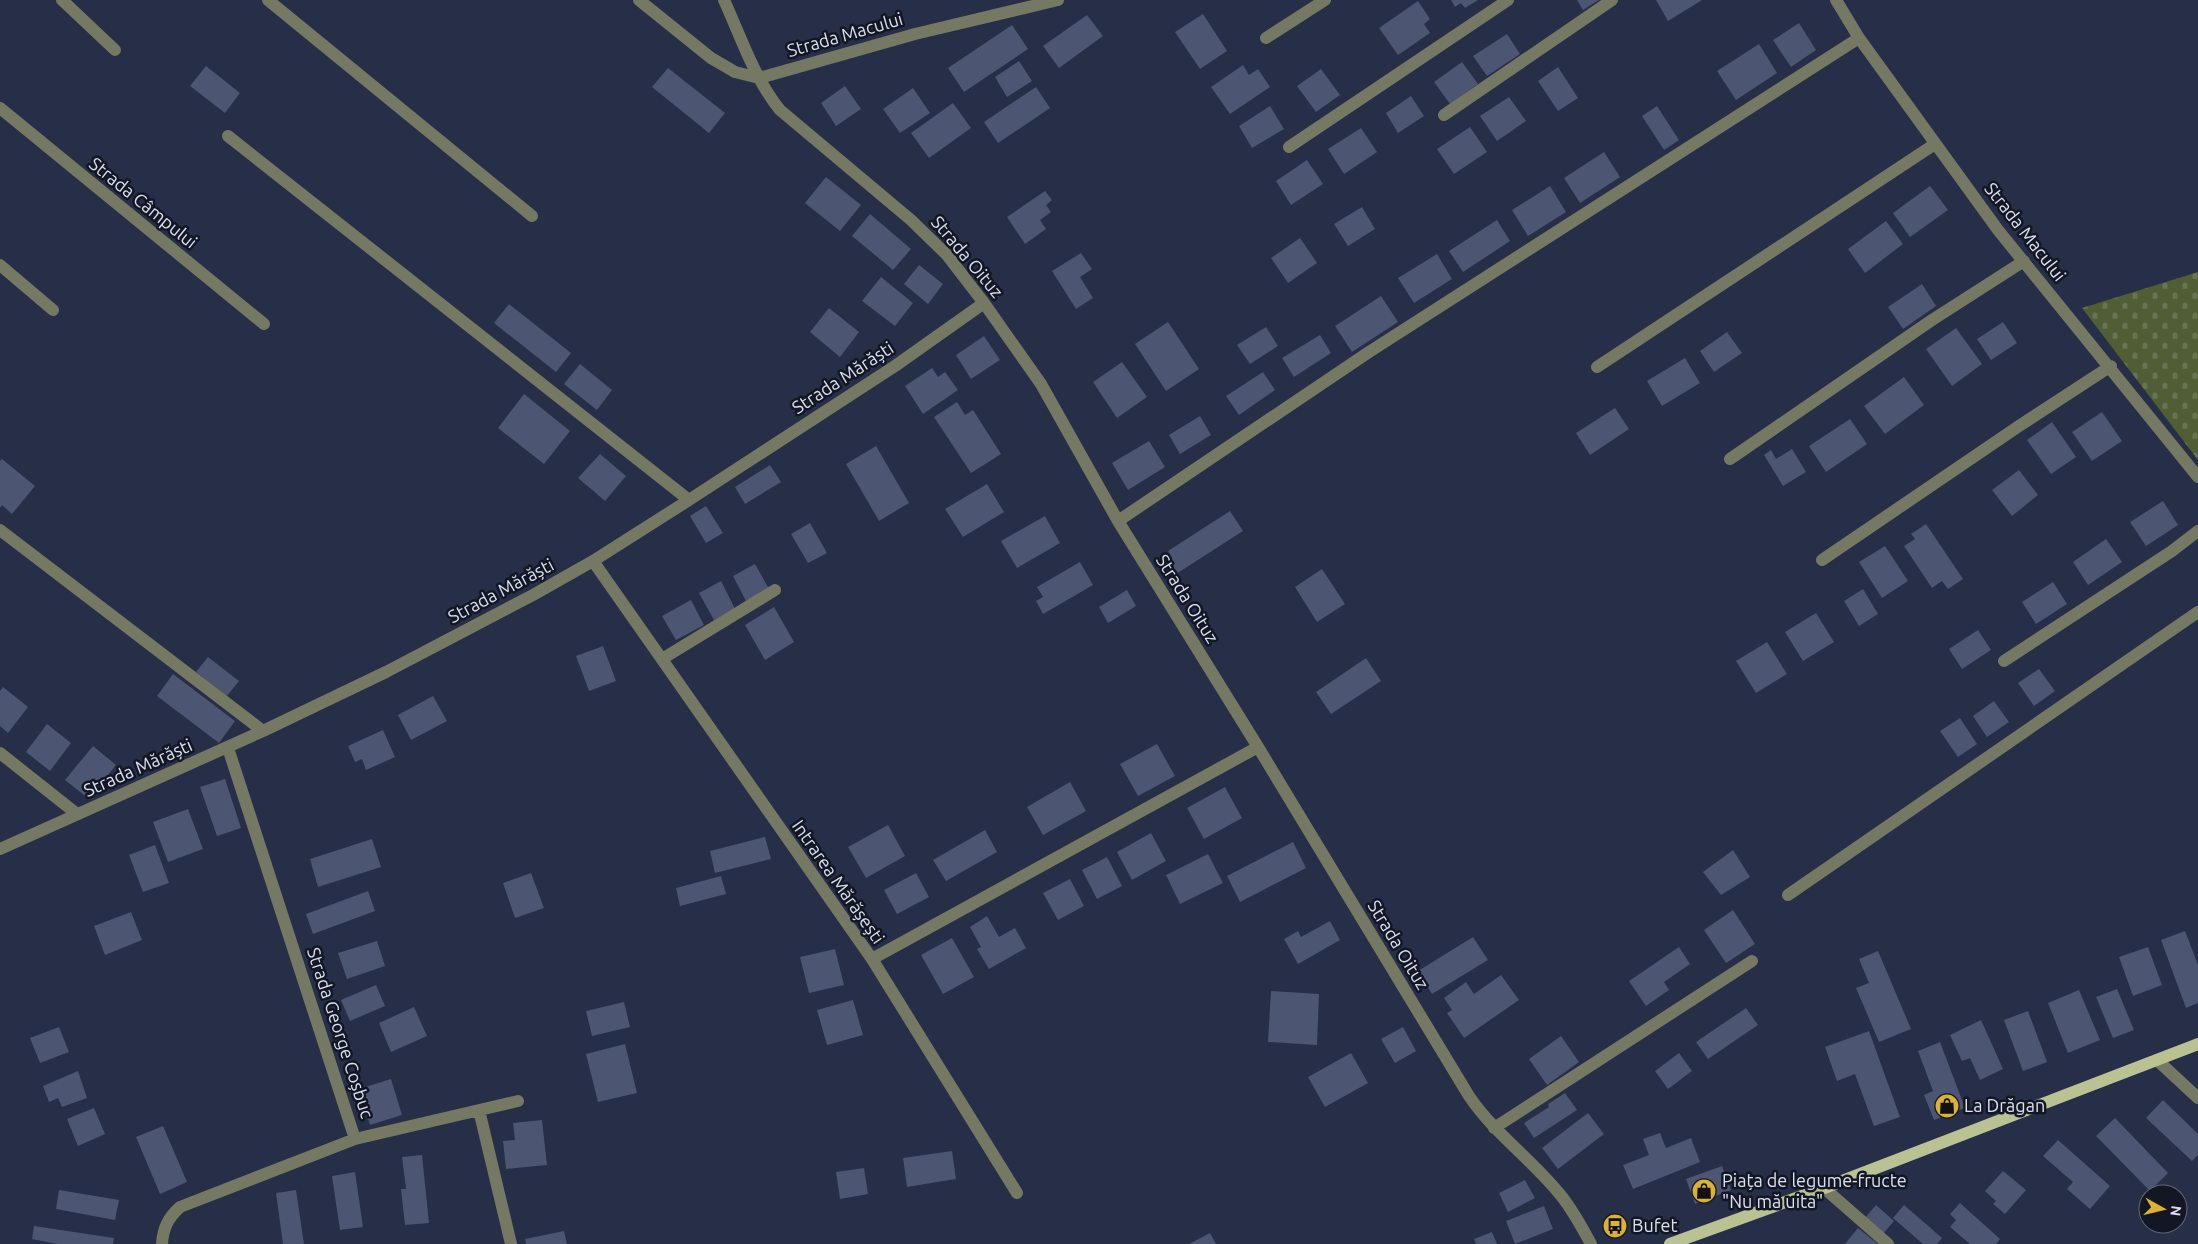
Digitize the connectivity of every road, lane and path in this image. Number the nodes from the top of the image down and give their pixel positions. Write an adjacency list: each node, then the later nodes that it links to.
1 (62, 0): 12 (street)
2 (268, 0): 19 (street)
3 (639, 0): 13 (street)
4 (724, 0): 13 (street, Strada Oituz)
5 (1058, 0): 13 (street, Strada Macului)
6 (1324, 0): 10 (street)
7 (1508, 0): 18 (street)
8 (1612, 0): 15 (street)
9 (1836, 0): 11 (street, Strada Macului)
10 (1266, 38)
11 (1859, 38): 17 (street, Strada Macului); 30 (street)
12 (115, 50)
13 (759, 78): 22 (street, Strada Oituz)
14 (0, 108): 24 (street, Strada Câmpului)
15 (1444, 115)
16 (228, 136): 29 (street)
17 (1935, 144): 20 (street, Strada Macului); 26 (street)
18 (1289, 147)
19 (532, 216)
20 (2024, 260): 25 (street, Strada Macului); 27 (street)
21 (0, 265): 23 (street)
22 (984, 303): 29 (street, Strada Mărăști); 30 (street, Strada Oituz)
23 (53, 310)
24 (264, 324)
25 (2111, 366): 28 (street, Strada Macului); 33 (street)
26 (1597, 367)
27 (1730, 458)
28 (2198, 477)
29 (689, 500): 34 (street, Strada Mărăști)
30 (1118, 521): 40 (street, Strada Oituz)
31 (0, 530): 39 (street)
32 (2198, 531): 38 (street)
33 (1822, 560)
34 (593, 561): 37 (street, Intrarea Mărășești); 39 (street, Strada Mărăști)
35 (775, 590): 37 (street)
36 (2198, 612): 45 (street)
37 (662, 659): 46 (street, Intrarea Mărășești)
38 (2004, 661)
39 (263, 731): 41 (street, Strada Mărăști)
40 (1258, 746): 46 (street, Intrarea Mărășești); 53 (street, Strada Oituz)
41 (228, 748): 43 (street, Strada Mărăști); 54 (street, Strada George Coșbuc)
42 (0, 753): 43 (street)
43 (77, 814): 44 (street, Strada Mărăști)
44 (2, 845)
45 (1788, 895)
46 (872, 959): 56 (street)
47 (1752, 960): 53 (street)
48 (2198, 1044): 49 (main road)
49 (2157, 1060): 50 (street); 55 (main road)
50 (2198, 1098)
51 (518, 1101): 52 (street)
52 (479, 1110): 54 (street); 59 (street)
53 (1494, 1128): 60 (street, Strada Oituz)
54 (355, 1139): 58 (street, Strada George Coșbuc)
55 (1824, 1188): 57 (main road); 62 (street)
56 (1017, 1193)
57 (1696, 1240): 61 (main road)
58 (162, 1244)
59 (511, 1244)
60 (1591, 1244)
61 (1670, 1244)
62 (1888, 1244)

